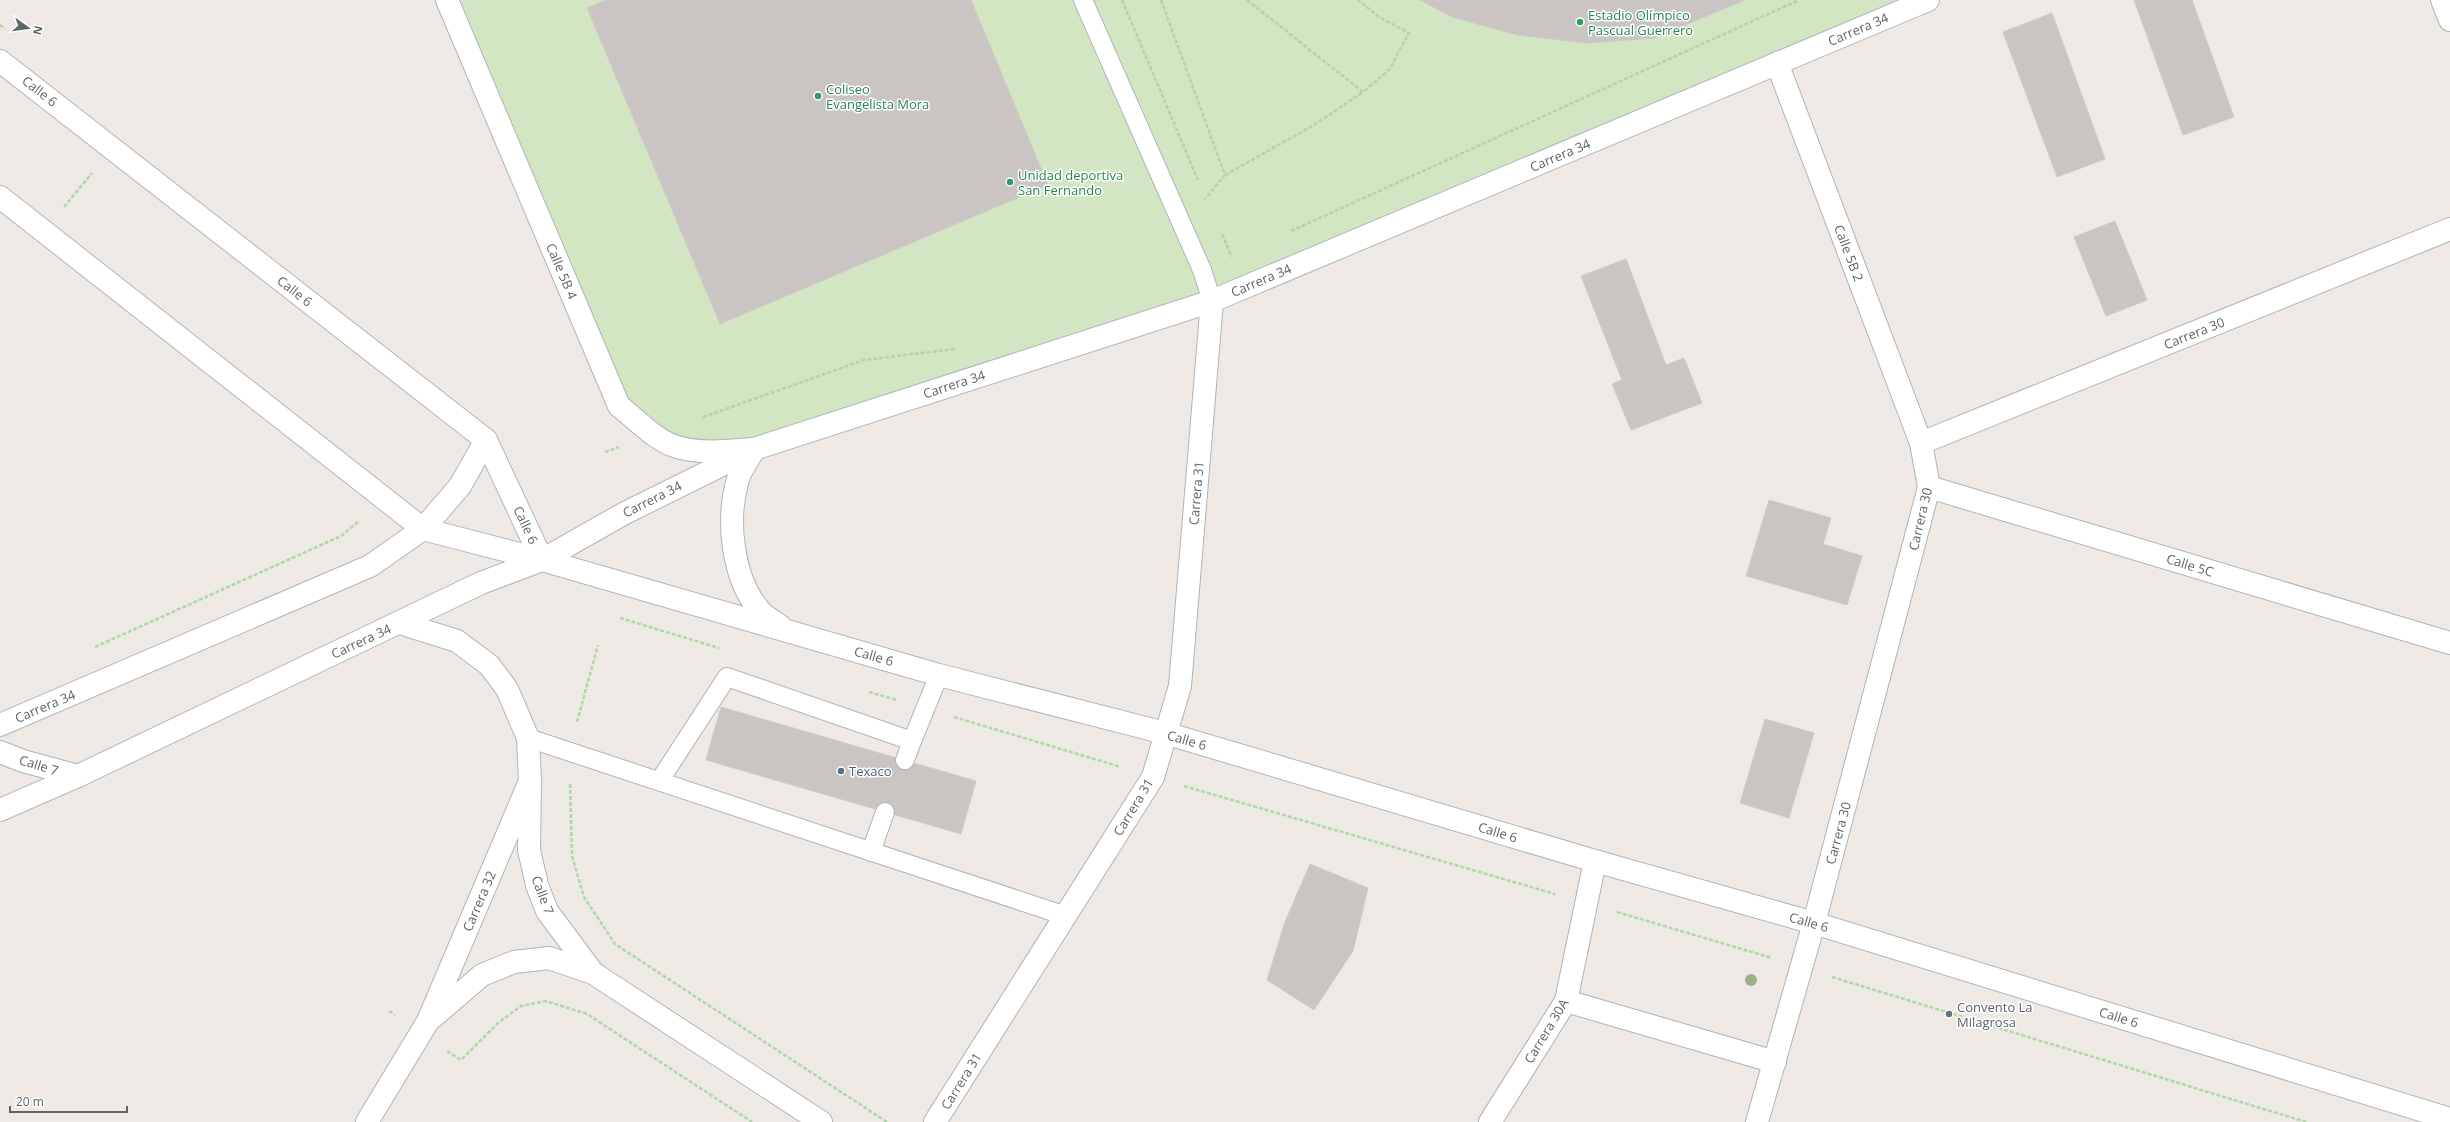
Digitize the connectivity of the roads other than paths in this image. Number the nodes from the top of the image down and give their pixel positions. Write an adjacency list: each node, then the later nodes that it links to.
1 (447, 0): 13 (street, Calle 5B 4)
2 (1083, 0): 10 (lane)
3 (1928, 0): 7 (street, Carrera 34)
4 (2442, 0): 5 (street)
5 (2450, 20)
6 (0, 61): 11 (street, Calle 6)
7 (1777, 64): 10 (street, Carrera 34); 12 (street, Calle 5B 2)
8 (0, 197): 15 (street, Calle 6)
9 (2450, 229): 12 (street, Carrera 30)
10 (1212, 301): 13 (street, Carrera 34); 22 (street, Carrera 31)
11 (486, 440): 15 (street, Carrera 34); 16 (street, Calle 6)
12 (1921, 443): 14 (street, Carrera 30)
13 (754, 449): 16 (street, Carrera 34); 18 (street)
14 (1930, 488): 19 (street, Calle 5C); 35 (street, Carrera 30)
15 (423, 529): 16 (street, Calle 6); 21 (street, Carrera 34)
16 (542, 560): 17 (street, Carrera 34); 18 (street, Calle 6)
17 (400, 622): 23 (street, Calle 7); 27 (street, Carrera 34)
18 (786, 630): 20 (street, Calle 6)
19 (2450, 642)
20 (940, 675): 22 (street, Calle 6); 24 (lane)
21 (0, 725)
22 (1165, 733): 33 (street, Calle 6); 34 (street, Carrera 31)
23 (528, 738): 28 (lane); 29 (street, Calle 7)
24 (912, 741): 26 (lane); 28 (lane)
25 (0, 752): 27 (street, Calle 7)
26 (905, 760)
27 (78, 776): 30 (street, Carrera 34)
28 (660, 780): 32 (lane)
29 (530, 781): 36 (street, Calle 7); 38 (street, Carrera 32)
30 (0, 810)
31 (886, 812): 32 (lane)
32 (871, 852): 34 (lane)
33 (1595, 861): 35 (street, Calle 6); 37 (street, Carrera 30A)
34 (1066, 916): 43 (street, Carrera 31)
35 (1814, 923): 39 (street, Carrera 30); 40 (street, Calle 6)
36 (593, 973): 38 (street, Carrera 32); 42 (street, Calle 7)
37 (1566, 1001): 39 (street); 44 (street, Carrera 30A)
38 (428, 1021): 41 (street, Carrera 32)
39 (1775, 1062): 45 (street, Carrera 30)
40 (2450, 1119)
41 (367, 1122)
42 (821, 1122)
43 (935, 1122)
44 (1490, 1122)
45 (1757, 1122)

